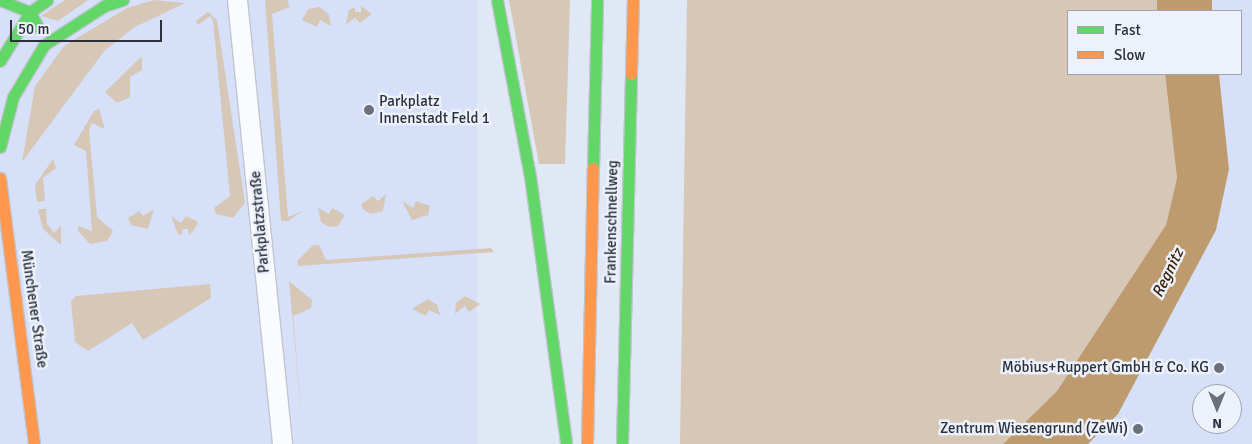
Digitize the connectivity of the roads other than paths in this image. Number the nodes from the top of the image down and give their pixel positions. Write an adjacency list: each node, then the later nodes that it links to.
1 (0, 0): 8 (main road)
2 (47, 0): 8 (main road)
3 (123, 0): 11 (main road)
4 (237, 0): 16 (street, Parkplatzstraße)
5 (497, 0): 17 (main road)
6 (597, 0): 18 (main road, Frankenschnellweg)
7 (633, 0): 19 (main road, Frankenschnellweg)
8 (30, 12): 10 (main road); 11 (main road)
9 (0, 28): 10 (main road)
10 (14, 34): 11 (main road); 12 (main road)
11 (44, 45): 13 (main road)
12 (0, 61)
13 (0, 147)
14 (0, 178): 15 (main road, Münchener Straße)
15 (34, 444)
16 (282, 444)
17 (566, 444)
18 (587, 444)
19 (622, 444)

